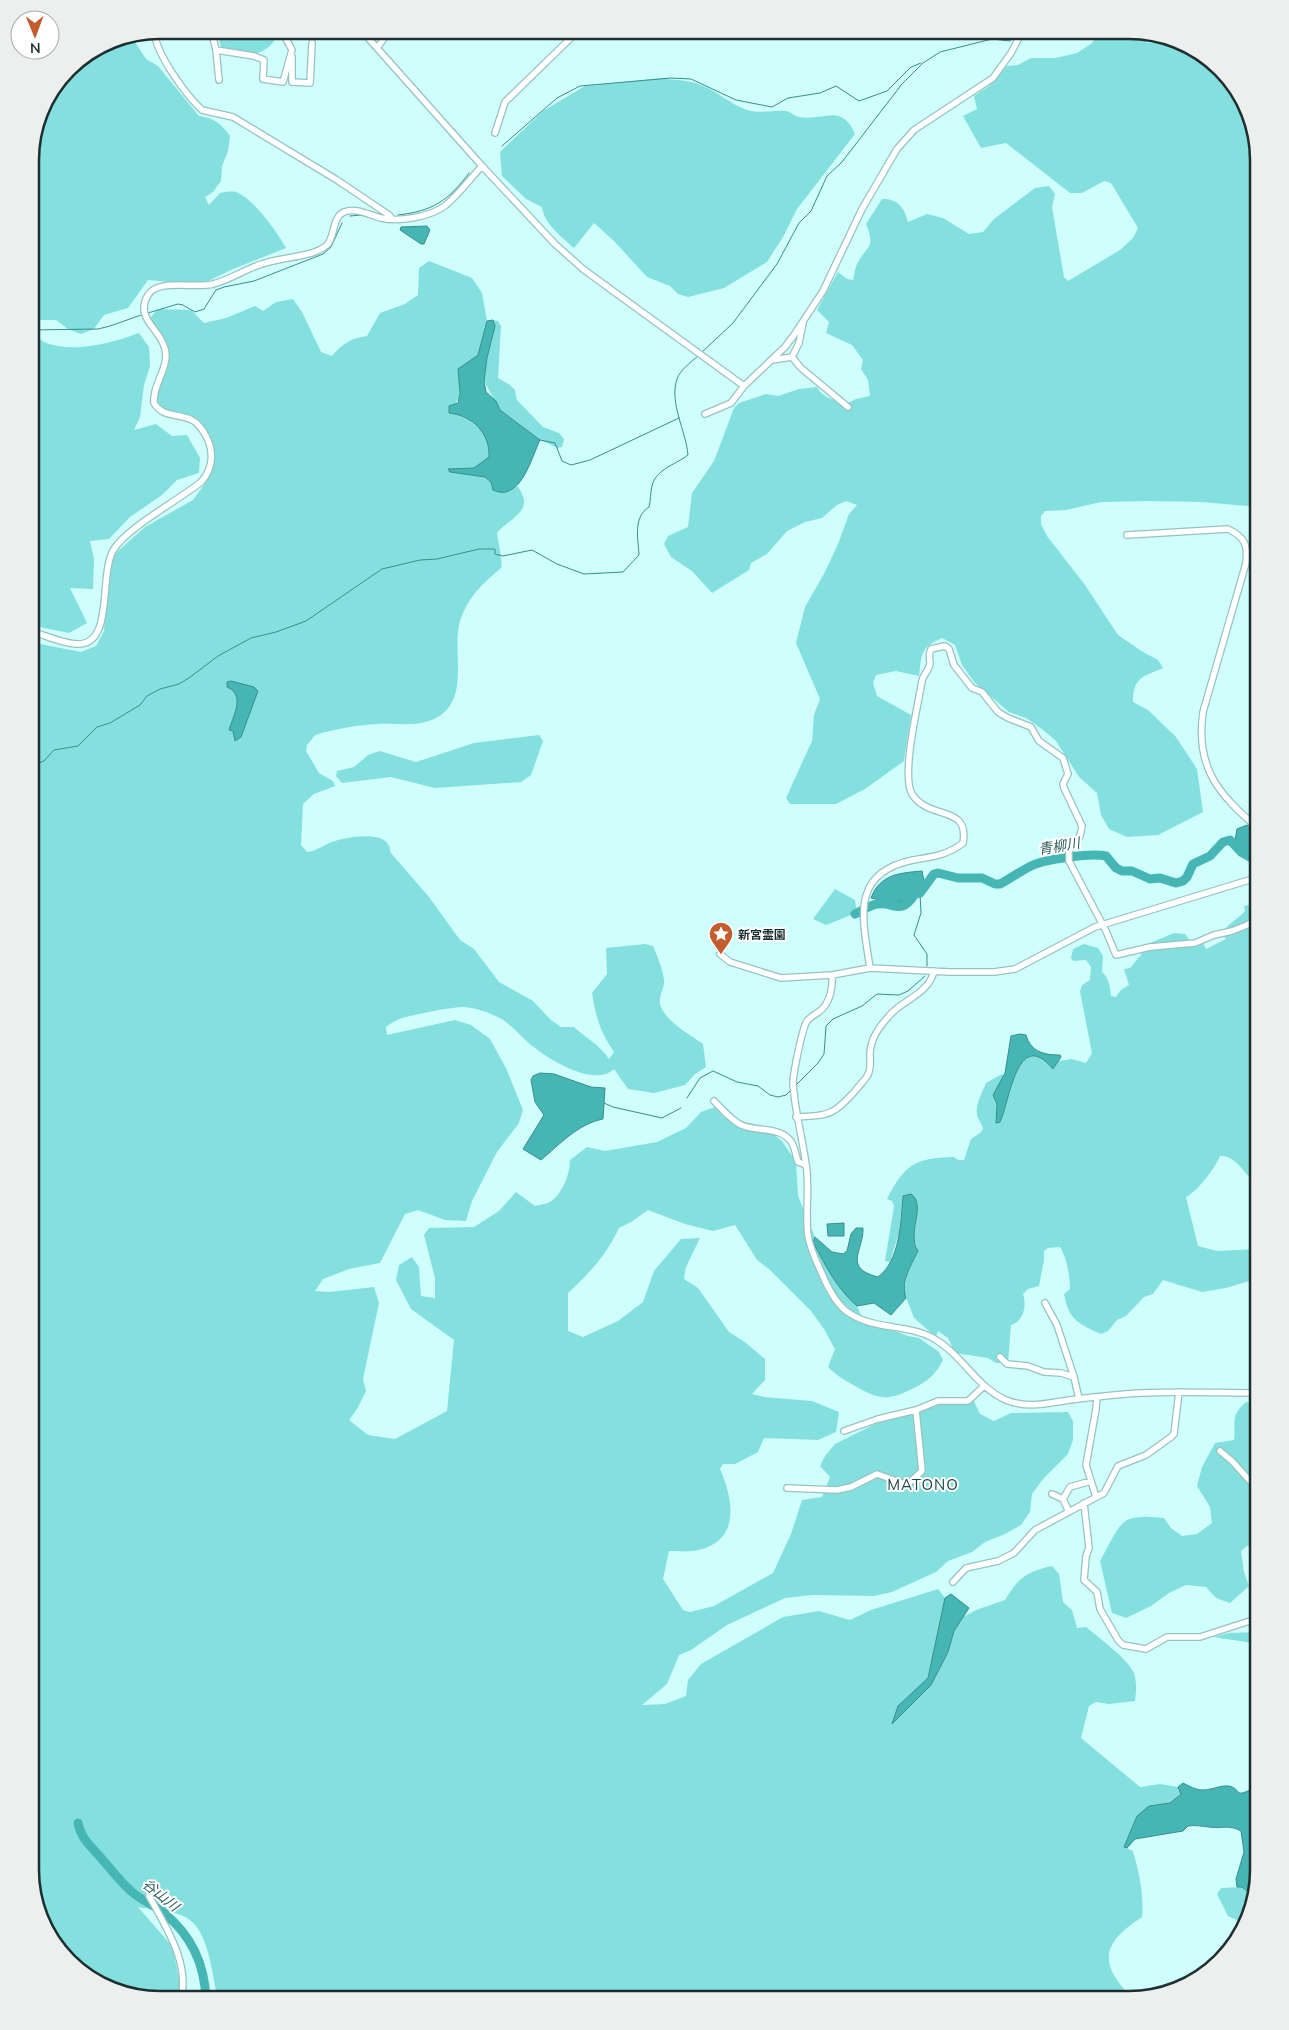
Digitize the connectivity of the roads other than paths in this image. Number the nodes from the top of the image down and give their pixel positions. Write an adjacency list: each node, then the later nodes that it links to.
1 (155, 39): 15 (street)
2 (213, 39): 10 (street)
3 (286, 39): 11 (street)
4 (368, 39): 9 (street)
5 (383, 39): 9 (street)
6 (570, 39): 13 (street)
7 (1018, 39): 16 (street)
8 (312, 43): 11 (street)
9 (376, 48): 14 (street)
10 (216, 50): 11 (street); 12 (street)
11 (292, 50)
12 (219, 80)
13 (495, 133)
14 (482, 166): 15 (street); 19 (street)
15 (392, 219): 23 (street)
16 (804, 319): 17 (street); 18 (street)
17 (792, 357): 18 (street); 20 (street)
18 (771, 360): 19 (street)
19 (744, 386): 21 (street)
20 (848, 407)
21 (705, 414)
22 (1126, 535): 24 (street)
23 (39, 634)
24 (1250, 821)
25 (1250, 880): 26 (street)
26 (1103, 924): 27 (street); 29 (street); 30 (street)
27 (1250, 924)
28 (720, 954): 31 (street)
29 (870, 968): 30 (street); 31 (street)
30 (934, 971): 33 (street)
31 (832, 974): 33 (street)
32 (714, 1102): 34 (street)
33 (796, 1118): 34 (street)
34 (806, 1165): 38 (street)
35 (1045, 1303): 37 (street)
36 (1000, 1357): 37 (street)
37 (1074, 1377): 42 (street)
38 (984, 1386): 42 (street); 43 (street)
39 (1179, 1392): 40 (street); 41 (street); 50 (street)
40 (1250, 1393)
41 (1097, 1397): 42 (street); 46 (street)
42 (1079, 1399)
43 (916, 1410): 44 (street); 48 (street)
44 (844, 1431)
45 (1220, 1451): 47 (street)
46 (1091, 1481): 50 (street); 51 (street)
47 (1250, 1481)
48 (787, 1488)
49 (1052, 1494): 51 (street)
50 (1096, 1497): 52 (street)
51 (1063, 1500): 53 (street)
52 (1084, 1502): 53 (street); 55 (street)
53 (1069, 1512): 54 (street)
54 (953, 1582)
55 (1250, 1621)
56 (149, 1896): 57 (street)
57 (182, 1991)

